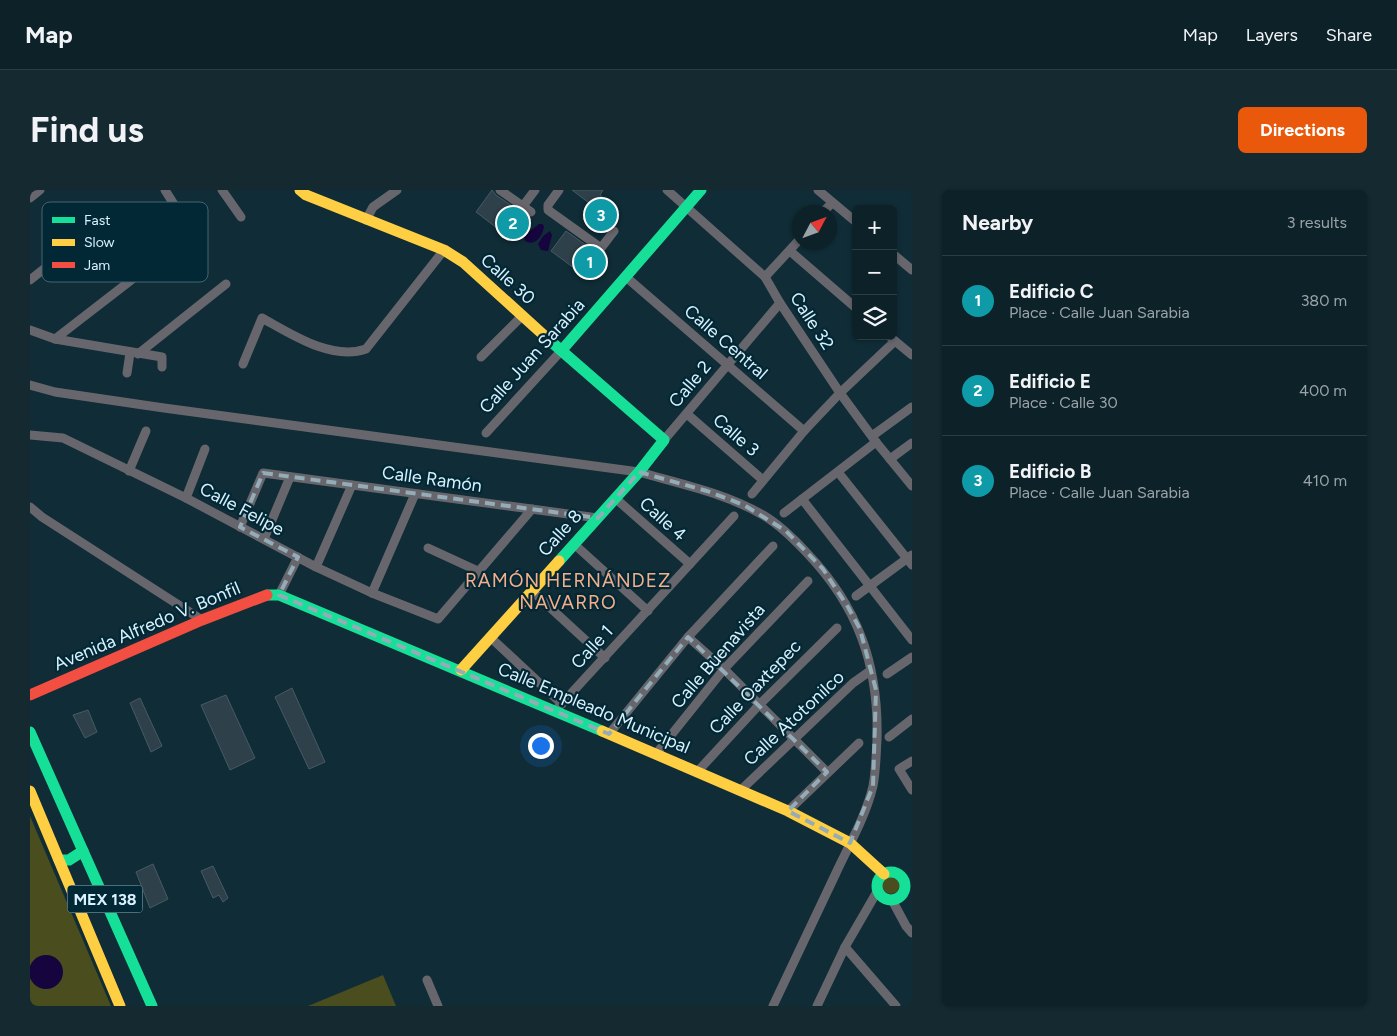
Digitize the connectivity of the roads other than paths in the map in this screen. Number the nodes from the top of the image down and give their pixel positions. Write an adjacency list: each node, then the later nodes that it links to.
1 (40, 190): 12 (street)
2 (165, 190): 13 (street)
3 (222, 190): 19 (street)
4 (300, 190): 21 (street, Calle 30)
5 (397, 190): 21 (street)
6 (500, 190): 16 (street)
7 (534, 190): 16 (street)
8 (559, 190): 22 (street)
9 (667, 190): 17 (street, Calle 32)
10 (701, 190): 17 (street, Calle Juan Sarabia)
11 (818, 190): 14 (street)
12 (30, 198)
13 (173, 202)
14 (832, 202): 15 (street); 20 (street)
15 (830, 205)
16 (523, 206): 18 (street)
17 (687, 207): 28 (street, Calle Juan Sarabia); 29 (street, Calle 32)
18 (531, 212)
19 (240, 218)
20 (852, 219)
21 (366, 220): 23 (street, Calle 30)
22 (614, 231)
23 (444, 250): 35 (street, Calle 30); 44 (street)
24 (790, 251): 29 (street); 34 (street)
25 (897, 257): 27 (street)
26 (42, 270): 30 (street)
27 (912, 270)
28 (626, 277): 40 (street, Calle Juan Sarabia); 45 (street, Calle Central)
29 (765, 277): 33 (street, Calle 32)
30 (30, 280)
31 (129, 282): 37 (street)
32 (226, 284): 41 (street)
33 (780, 303): 45 (street, Calle 2); 49 (street, Calle 32)
34 (852, 305)
35 (522, 316): 40 (street, Calle 30); 43 (street)
36 (30, 330): 37 (street)
37 (55, 339): 41 (street)
38 (891, 340): 49 (street)
39 (893, 340): 42 (street)
40 (562, 350): 54 (street, Calle Juan Sarabia); 57 (street, Calle 30)
41 (134, 353): 46 (street); 47 (street)
42 (912, 355)
43 (481, 357)
44 (242, 364)
45 (728, 365): 51 (street, Calle 2); 53 (street, Calle Central)
46 (162, 367)
47 (126, 373)
48 (30, 385): 62 (street)
49 (840, 393): 53 (street); 56 (street, Calle 32)
50 (912, 407): 56 (street)
51 (687, 414): 57 (street, Calle 2); 65 (street, Calle 3)
52 (146, 430): 61 (street)
53 (804, 431): 65 (street)
54 (486, 433)
55 (30, 435): 61 (street, Calle Felipe)
56 (874, 439): 60 (street, Calle 32); 63 (street)
57 (664, 440): 62 (street, Calle 8)
58 (912, 443): 60 (street)
59 (205, 449): 70 (street)
60 (890, 459): 67 (street, Calle 32)
61 (129, 471): 70 (street, Calle Felipe)
62 (639, 472): 71 (street, Calle 8); 123 (street)
63 (838, 472): 72 (street); 84 (street)
64 (290, 477): 66 (street, Calle Ramón); 78 (street, Calle Ramón); 79 (street)
65 (763, 480): 69 (street)
66 (352, 485): 68 (street, Calle Ramón); 86 (street)
67 (912, 486)
68 (415, 494): 74 (street, Calle Ramón); 91 (street)
69 (752, 494)
70 (186, 498): 78 (street, Calle Felipe)
71 (615, 498): 77 (street, Calle 8); 85 (street, Calle 4)
72 (802, 499): 75 (street); 89 (street)
73 (30, 507): 95 (street)
74 (532, 509): 77 (street, Calle Ramón); 87 (street)
75 (784, 513)
76 (734, 516): 85 (street, Calle 1)
77 (598, 518): 80 (street, Calle 8)
78 (240, 527): 79 (street, Calle Felipe)
79 (264, 539): 83 (street, Calle Felipe)
80 (574, 544): 90 (street, Calle 8); 94 (street)
81 (773, 546): 98 (street)
82 (428, 548): 87 (street)
83 (298, 557): 86 (street, Calle Felipe); 92 (street)
84 (910, 559): 89 (street)
85 (690, 564): 94 (street, Calle 1)
86 (316, 567): 91 (street, Calle Felipe)
87 (478, 571): 91 (street, Calle Felipe)
88 (808, 581): 103 (street, Calle Buenavista)
89 (871, 586): 93 (street); 99 (street)
90 (532, 591): 97 (street, Calle 8); 101 (street)
91 (372, 593)
92 (278, 595): 95 (street, Avenida Alfredo V. Bonfil); 102 (street, Calle Empleado Municipal)
93 (856, 596)
94 (648, 611): 101 (street, Calle 1)
95 (202, 620): 106 (street, Avenida Alfredo V. Bonfil)
96 (837, 628): 107 (street, Calle Oaxtepec)
97 (490, 637): 102 (street, Calle 8); 108 (street)
98 (688, 637): 103 (street); 111 (street)
99 (912, 640)
100 (912, 657): 105 (street)
101 (605, 658): 108 (street, Calle 1)
102 (461, 670): 108 (street, Calle Empleado Municipal)
103 (724, 670): 107 (street); 115 (street, Calle Buenavista)
104 (870, 671): 113 (street, Calle Atotonilco)
105 (887, 674)
106 (30, 695)
107 (759, 705): 113 (street); 117 (street, Calle Oaxtepec)
108 (559, 708): 111 (street, Calle Empleado Municipal)
109 (912, 719): 112 (street)
110 (30, 732): 124 (street, MEX 138)
111 (609, 734): 115 (street, Calle Empleado Municipal)
112 (889, 737)
113 (793, 739): 118 (street); 119 (street, Calle Atotonilco)
114 (859, 742): 118 (street)
115 (656, 754): 117 (street, Calle Empleado Municipal)
116 (912, 761): 120 (street)
117 (698, 771): 119 (street, Calle Empleado Municipal)
118 (828, 772): 122 (street)
119 (742, 789): 122 (street, Calle Empleado Municipal)
120 (912, 790)
121 (30, 791): 125 (street, MEX 138)
122 (788, 811): 123 (street, Calle Empleado Municipal)
123 (850, 843): 126 (street, Calle Empleado Municipal); 138 (street)
124 (83, 851): 125 (street); 136 (street, MEX 138)
125 (59, 860): 135 (street, MEX 138)
126 (884, 874): 127 (street); 128 (street)
127 (908, 882): 129 (street)
128 (878, 890): 129 (street); 132 (street)
129 (892, 900): 130 (street)
130 (909, 927): 131 (street)
131 (912, 933)
132 (845, 947): 134 (street); 139 (street)
133 (427, 980): 137 (street)
134 (819, 1005)
135 (120, 1006)
136 (152, 1006)
137 (438, 1006)
138 (773, 1006)
139 (896, 1006)

